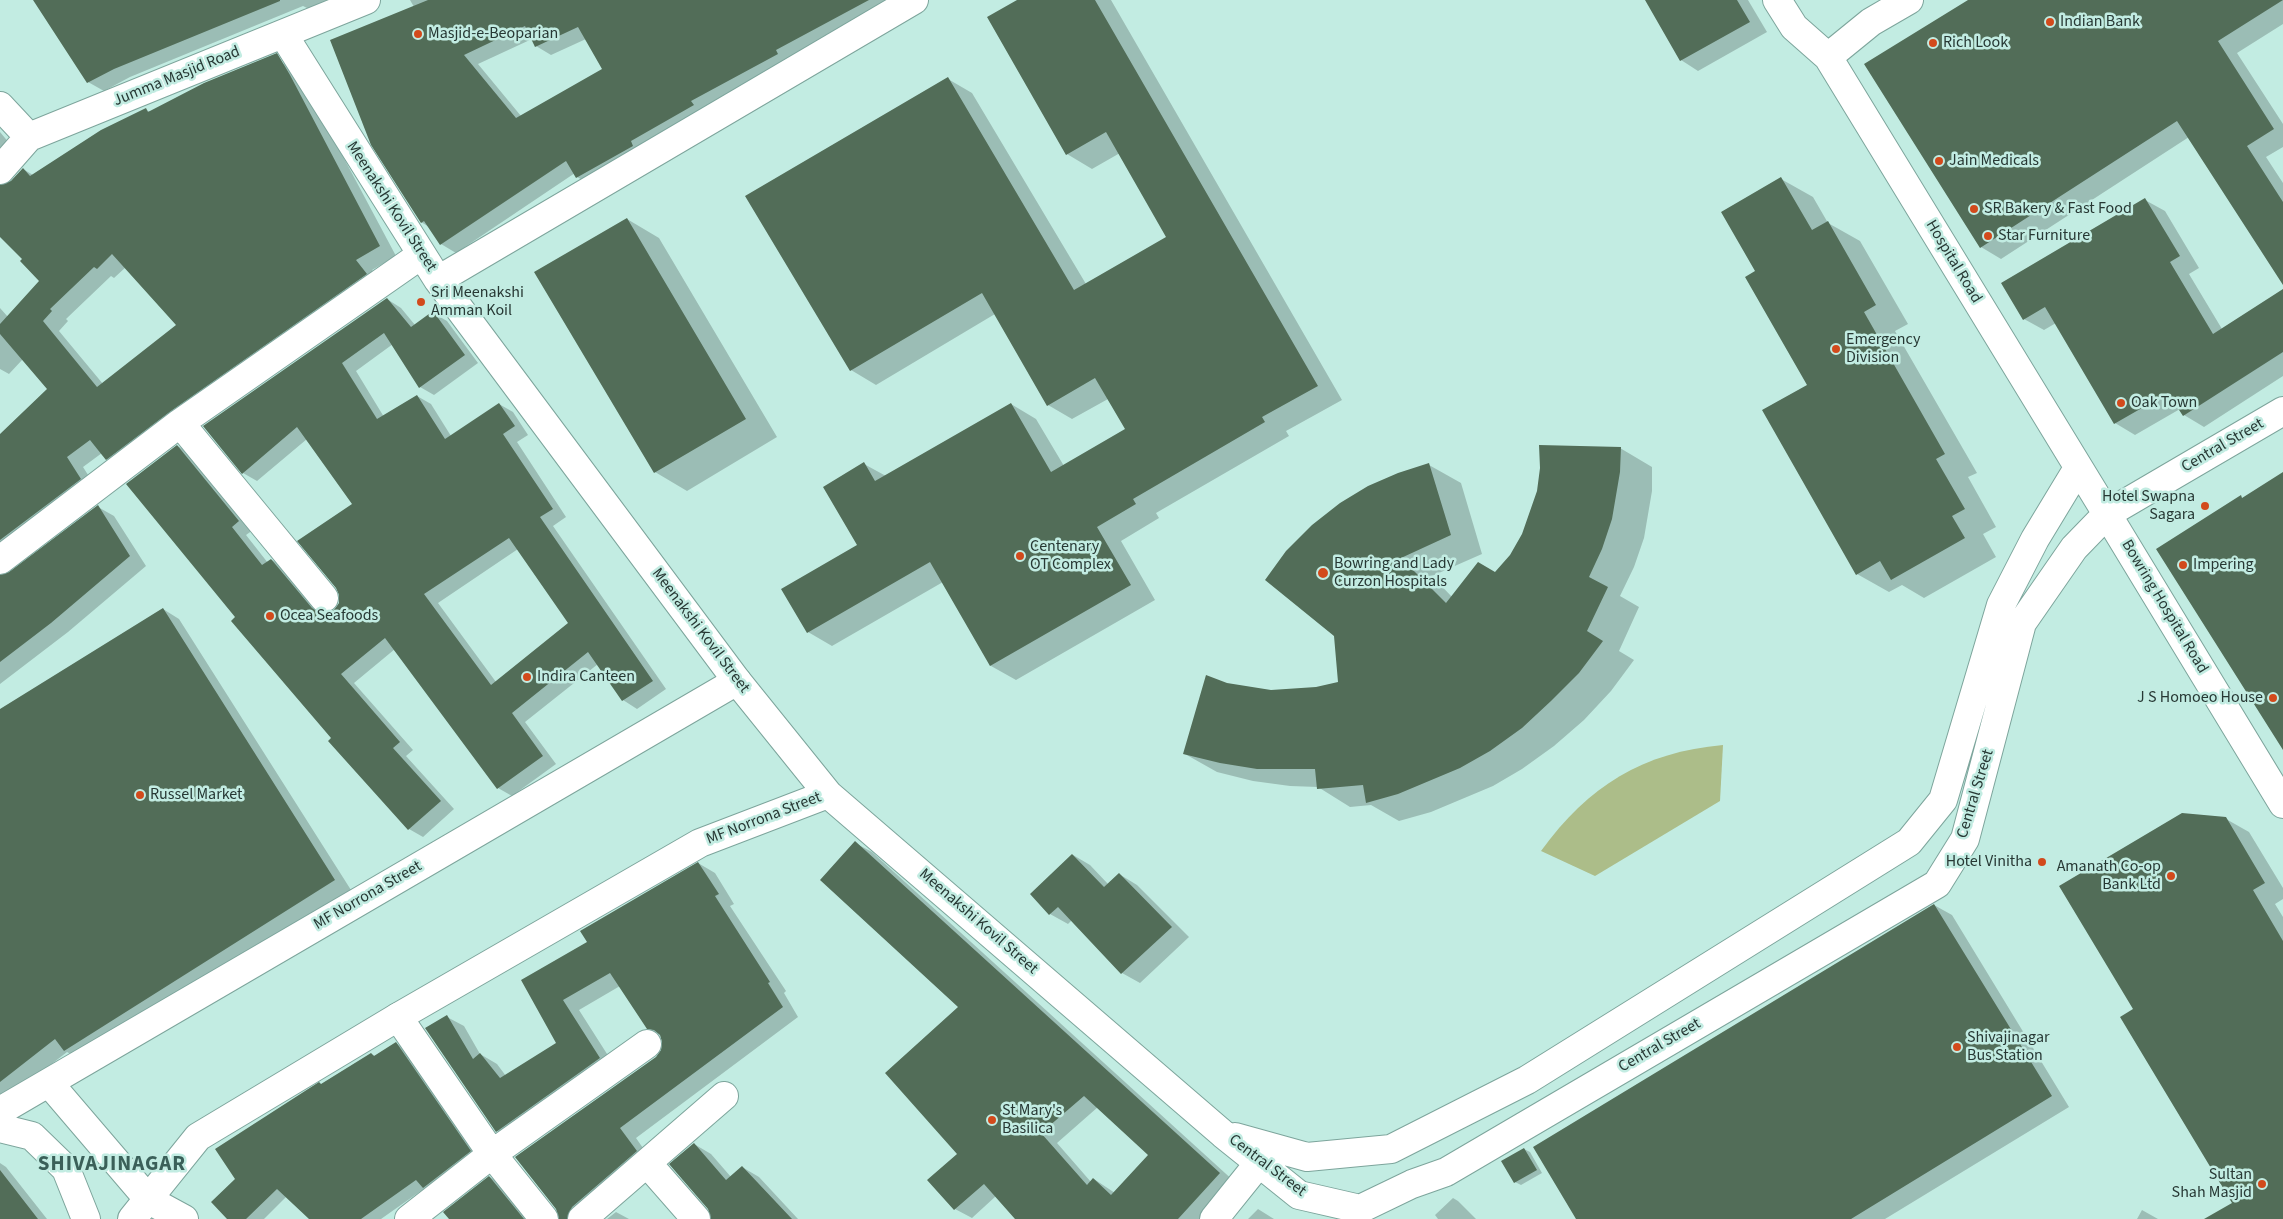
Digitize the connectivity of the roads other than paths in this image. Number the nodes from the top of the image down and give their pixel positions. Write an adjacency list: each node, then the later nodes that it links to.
1 (366, 0): 5 (street, Jumma Masjid Road)
2 (914, 0): 11 (street)
3 (1777, 0): 6 (street)
4 (1909, 0): 6 (street)
5 (282, 34): 8 (street, Jumma Masjid Road); 10 (street, Meenakshi Kovil Street)
6 (1828, 57): 14 (street, Hospital Road)
7 (0, 106): 8 (street)
8 (30, 137): 9 (street, Jumma Masjid Road)
9 (0, 170)
10 (421, 255): 11 (street, Meenakshi Kovil Street); 13 (street)
11 (438, 280): 18 (street, Meenakshi Kovil Street)
12 (2283, 411): 15 (street, Central Street)
13 (180, 422): 16 (street); 17 (street)
14 (2078, 468): 15 (street, Hospital Road); 27 (street, Central Street)
15 (2107, 514): 20 (street, Bowring Hospital Road); 32 (street, Central Street)
16 (0, 560)
17 (324, 598)
18 (737, 681): 19 (street, Meenakshi Kovil Street); 23 (street, MF Norrona Street)
19 (828, 794): 21 (street, MF Norrona Street); 27 (street, Meenakshi Kovil Street)
20 (2283, 804)
21 (398, 1017): 28 (street); 31 (street, MF Norrona Street)
22 (647, 1044): 28 (street)
23 (50, 1083): 25 (street, MF Norrona Street); 31 (street)
24 (724, 1096): 29 (street)
25 (0, 1111)
26 (0, 1128): 33 (street)
27 (1224, 1134): 30 (street, Central Street)
28 (492, 1154): 35 (street); 36 (street)
29 (647, 1163): 37 (street); 38 (street)
30 (1259, 1163): 32 (street, Central Street); 39 (street)
31 (141, 1209): 34 (street)
32 (1364, 1214)
33 (86, 1219)
34 (184, 1219)
35 (409, 1219)
36 (544, 1219)
37 (582, 1219)
38 (696, 1219)
39 (1214, 1219)

